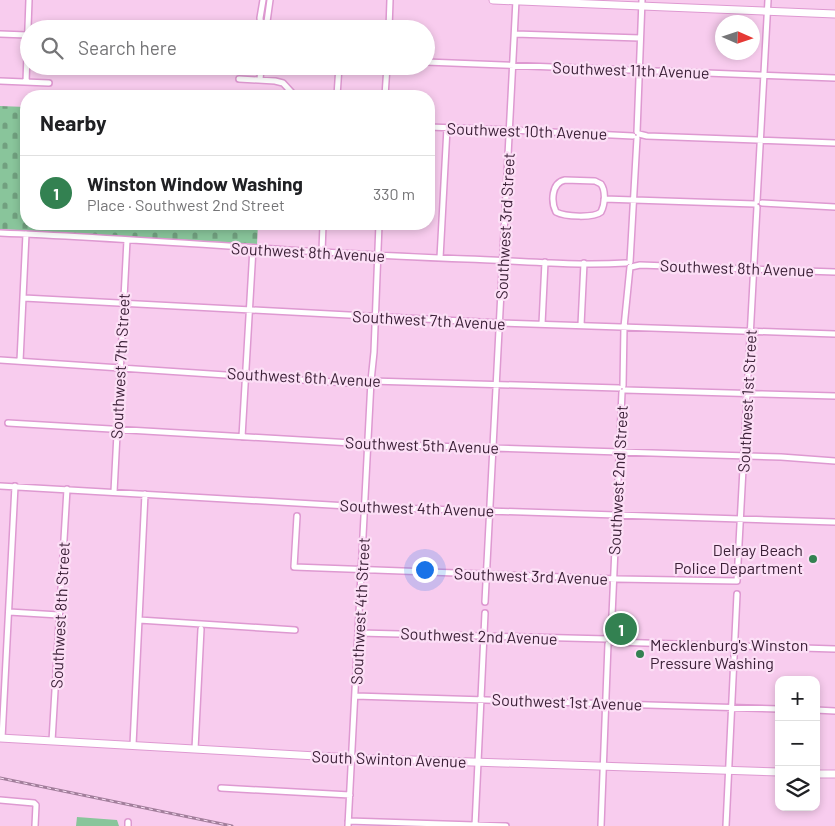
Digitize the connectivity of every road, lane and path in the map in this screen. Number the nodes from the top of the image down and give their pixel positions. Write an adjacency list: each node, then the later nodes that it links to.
1 (29, 0): 11 (street)
2 (263, 0): 12 (street)
3 (270, 0): 13 (street)
4 (390, 0): 14 (street)
5 (493, 0): 6 (street)
6 (516, 0): 8 (street); 16 (street, Southwest 3rd Street)
7 (768, 0): 9 (street, Southwest 1st Street)
8 (642, 3): 9 (street); 18 (street, Southwest 2nd Street)
9 (768, 11): 10 (street); 26 (street, Southwest 1st Street)
10 (835, 14)
11 (28, 20)
12 (260, 20)
13 (267, 20)
14 (389, 20)
15 (0, 34): 17 (street)
16 (515, 34): 18 (street); 20 (street, Southwest 3rd Street)
17 (20, 35)
18 (640, 38): 21 (street, Southwest 2nd Street)
19 (435, 62): 20 (street, Southwest 11th Avenue)
20 (513, 65): 21 (street, Southwest 11th Avenue); 38 (street, Southwest 3rd Street)
21 (639, 71): 26 (street, Southwest 11th Avenue); 39 (street, Southwest 2nd Street)
22 (26, 75): 31 (street)
23 (260, 75): 29 (street)
24 (338, 75): 34 (street)
25 (386, 75): 35 (street)
26 (764, 76): 27 (street, Southwest 11th Avenue); 40 (street, Southwest 1st Street)
27 (835, 78)
28 (239, 79): 29 (street)
29 (260, 80): 33 (street)
30 (0, 81): 31 (street)
31 (26, 82): 32 (street)
32 (49, 83)
33 (289, 90)
34 (337, 90)
35 (385, 90)
36 (435, 128): 37 (street, Southwest 10th Avenue)
37 (447, 128): 38 (street, Southwest 10th Avenue); 54 (street)
38 (510, 130): 39 (street, Southwest 10th Avenue); 55 (street, Southwest 3rd Street)
39 (636, 135): 40 (street, Southwest 10th Avenue); 43 (street, Southwest 2nd Street)
40 (761, 140): 41 (street, Southwest 10th Avenue); 44 (street, Southwest 1st Street)
41 (835, 143)
42 (604, 199): 42 (street); 43 (street)
43 (632, 200): 44 (street); 58 (street, Southwest 2nd Street)
44 (759, 204): 45 (street); 59 (street, Southwest 1st Street)
45 (835, 207)
46 (323, 230): 52 (street)
47 (379, 230): 53 (street, Southwest 4th Street)
48 (0, 233): 49 (street, Southwest 8th Avenue)
49 (26, 234): 50 (street, Southwest 8th Avenue); 61 (street)
50 (127, 240): 51 (street, Southwest 8th Avenue); 62 (street, Southwest 7th Street)
51 (253, 248): 52 (street, Southwest 8th Avenue); 63 (street)
52 (322, 252): 53 (street, Southwest 8th Avenue)
53 (378, 256): 54 (street, Southwest 8th Avenue); 64 (street, Southwest 4th Street)
54 (440, 258): 55 (street, Southwest 8th Avenue)
55 (503, 260): 56 (street, Southwest 8th Avenue); 65 (street, Southwest 3rd Street)
56 (545, 262): 57 (street, Southwest 8th Avenue); 66 (street)
57 (584, 263): 58 (street, Southwest 8th Avenue); 67 (street)
58 (629, 264): 59 (street, Southwest 8th Avenue); 68 (street, Southwest 2nd Street)
59 (755, 268): 60 (street, Southwest 8th Avenue); 69 (street, Southwest 1st Street)
60 (835, 272)
61 (24, 298): 62 (street, Southwest 7th Avenue); 72 (street)
62 (123, 304): 63 (street, Southwest 7th Avenue); 73 (street, Southwest 7th Street)
63 (249, 311): 64 (street, Southwest 7th Avenue); 74 (street)
64 (375, 318): 65 (street, Southwest 7th Avenue); 75 (street, Southwest 4th Street)
65 (500, 324): 66 (street, Southwest 7th Avenue); 76 (street, Southwest 3rd Street)
66 (542, 324): 67 (street, Southwest 7th Avenue)
67 (582, 325): 68 (street, Southwest 7th Avenue)
68 (624, 327): 69 (street, Southwest 7th Avenue); 77 (street, Southwest 2nd Street)
69 (750, 331): 70 (street, Southwest 7th Avenue); 78 (street, Southwest 1st Street)
70 (835, 334)
71 (0, 360): 72 (street, Southwest 6th Avenue)
72 (20, 361): 73 (street, Southwest 6th Avenue)
73 (120, 366): 74 (street, Southwest 6th Avenue); 81 (street, Southwest 7th Street)
74 (246, 375): 75 (street, Southwest 6th Avenue); 82 (street)
75 (371, 381): 76 (street, Southwest 6th Avenue); 83 (street, Southwest 4th Street)
76 (497, 385): 77 (street, Southwest 6th Avenue); 84 (street, Southwest 3rd Street)
77 (622, 389): 78 (street, Southwest 6th Avenue); 85 (street, Southwest 2nd Street)
78 (748, 393): 79 (street, Southwest 6th Avenue); 86 (street, Southwest 1st Street)
79 (835, 396)
80 (8, 423): 81 (street, Southwest 5th Avenue)
81 (117, 429): 82 (street, Southwest 5th Avenue); 91 (street, Southwest 7th Street)
82 (242, 437): 83 (street, Southwest 5th Avenue)
83 (369, 444): 84 (street, Southwest 5th Avenue); 93 (street, Southwest 4th Street)
84 (494, 447): 85 (street, Southwest 5th Avenue); 94 (street, Southwest 3rd Street)
85 (619, 452): 86 (street, Southwest 5th Avenue); 95 (street, Southwest 2nd Street)
86 (744, 456): 87 (street, Southwest 5th Avenue); 97 (street, Southwest 1st Street)
87 (835, 461)
88 (0, 486): 89 (street, Southwest 4th Avenue)
89 (15, 486): 90 (street, Southwest 4th Avenue); 105 (street)
90 (67, 489): 91 (street, Southwest 4th Avenue); 107 (street, Southwest 8th Street)
91 (114, 492): 92 (street, Southwest 4th Avenue)
92 (146, 494): 93 (street, Southwest 4th Avenue); 108 (street)
93 (365, 507): 94 (street, Southwest 4th Avenue); 99 (street, Southwest 4th Street)
94 (491, 511): 95 (street, Southwest 4th Avenue); 100 (street, Southwest 3rd Street)
95 (616, 515): 97 (street, Southwest 4th Avenue); 101 (street, Southwest 2nd Street)
96 (297, 516): 99 (street, Southwest 3rd Avenue)
97 (741, 519): 98 (street, Southwest 4th Avenue); 102 (street, Southwest 1st Street)
98 (835, 522)
99 (362, 570): 100 (street, Southwest 3rd Avenue); 111 (street, Southwest 4th Street)
100 (487, 574): 101 (street, Southwest 3rd Avenue); 104 (street, Southwest 3rd Street)
101 (613, 579): 102 (street, Southwest 3rd Avenue); 113 (street, Southwest 2nd Street)
102 (737, 581)
103 (737, 594): 114 (street)
104 (485, 602)
105 (8, 612): 107 (street); 123 (street)
106 (486, 613): 112 (street)
107 (60, 615): 124 (street, Southwest 8th Street)
108 (139, 620): 110 (street); 125 (street)
109 (201, 629): 126 (street)
110 (295, 630)
111 (358, 632): 112 (street, Southwest 2nd Avenue); 116 (street, Southwest 4th Street)
112 (484, 637): 113 (street, Southwest 2nd Avenue); 117 (street)
113 (610, 641): 114 (street, Southwest 2nd Avenue); 118 (street, Southwest 2nd Street)
114 (735, 644): 115 (street, Southwest 2nd Avenue); 119 (street)
115 (835, 648)
116 (355, 696): 117 (street, Southwest 1st Avenue); 127 (street, Southwest 4th Street)
117 (481, 700): 118 (street, Southwest 1st Avenue); 128 (street)
118 (607, 704): 119 (street, Southwest 1st Avenue); 129 (street, Southwest 2nd Street)
119 (732, 707): 120 (street, Southwest 1st Avenue); 130 (street)
120 (775, 709)
121 (820, 710): 122 (street)
122 (835, 711)
123 (1, 738): 124 (street, South Swinton Avenue)
124 (52, 741): 125 (street, South Swinton Avenue)
125 (132, 746): 126 (street, South Swinton Avenue)
126 (195, 749): 127 (street, South Swinton Avenue)
127 (352, 758): 128 (street, South Swinton Avenue); 135 (street, Southwest 4th Street)
128 (478, 762): 129 (street, South Swinton Avenue); 139 (street)
129 (604, 767): 130 (street, South Swinton Avenue); 141 (street, Southwest 2nd Street)
130 (729, 771): 131 (street, South Swinton Avenue); 142 (street)
131 (775, 772)
132 (820, 774): 133 (street)
133 (835, 774)
134 (221, 788): 135 (street)
135 (350, 795): 137 (street, Southwest 4th Street)
136 (0, 800): 138 (street)
137 (348, 823): 139 (street)
138 (35, 826)
139 (475, 826): 140 (street)
140 (506, 826)
141 (601, 826)
142 (726, 826)

